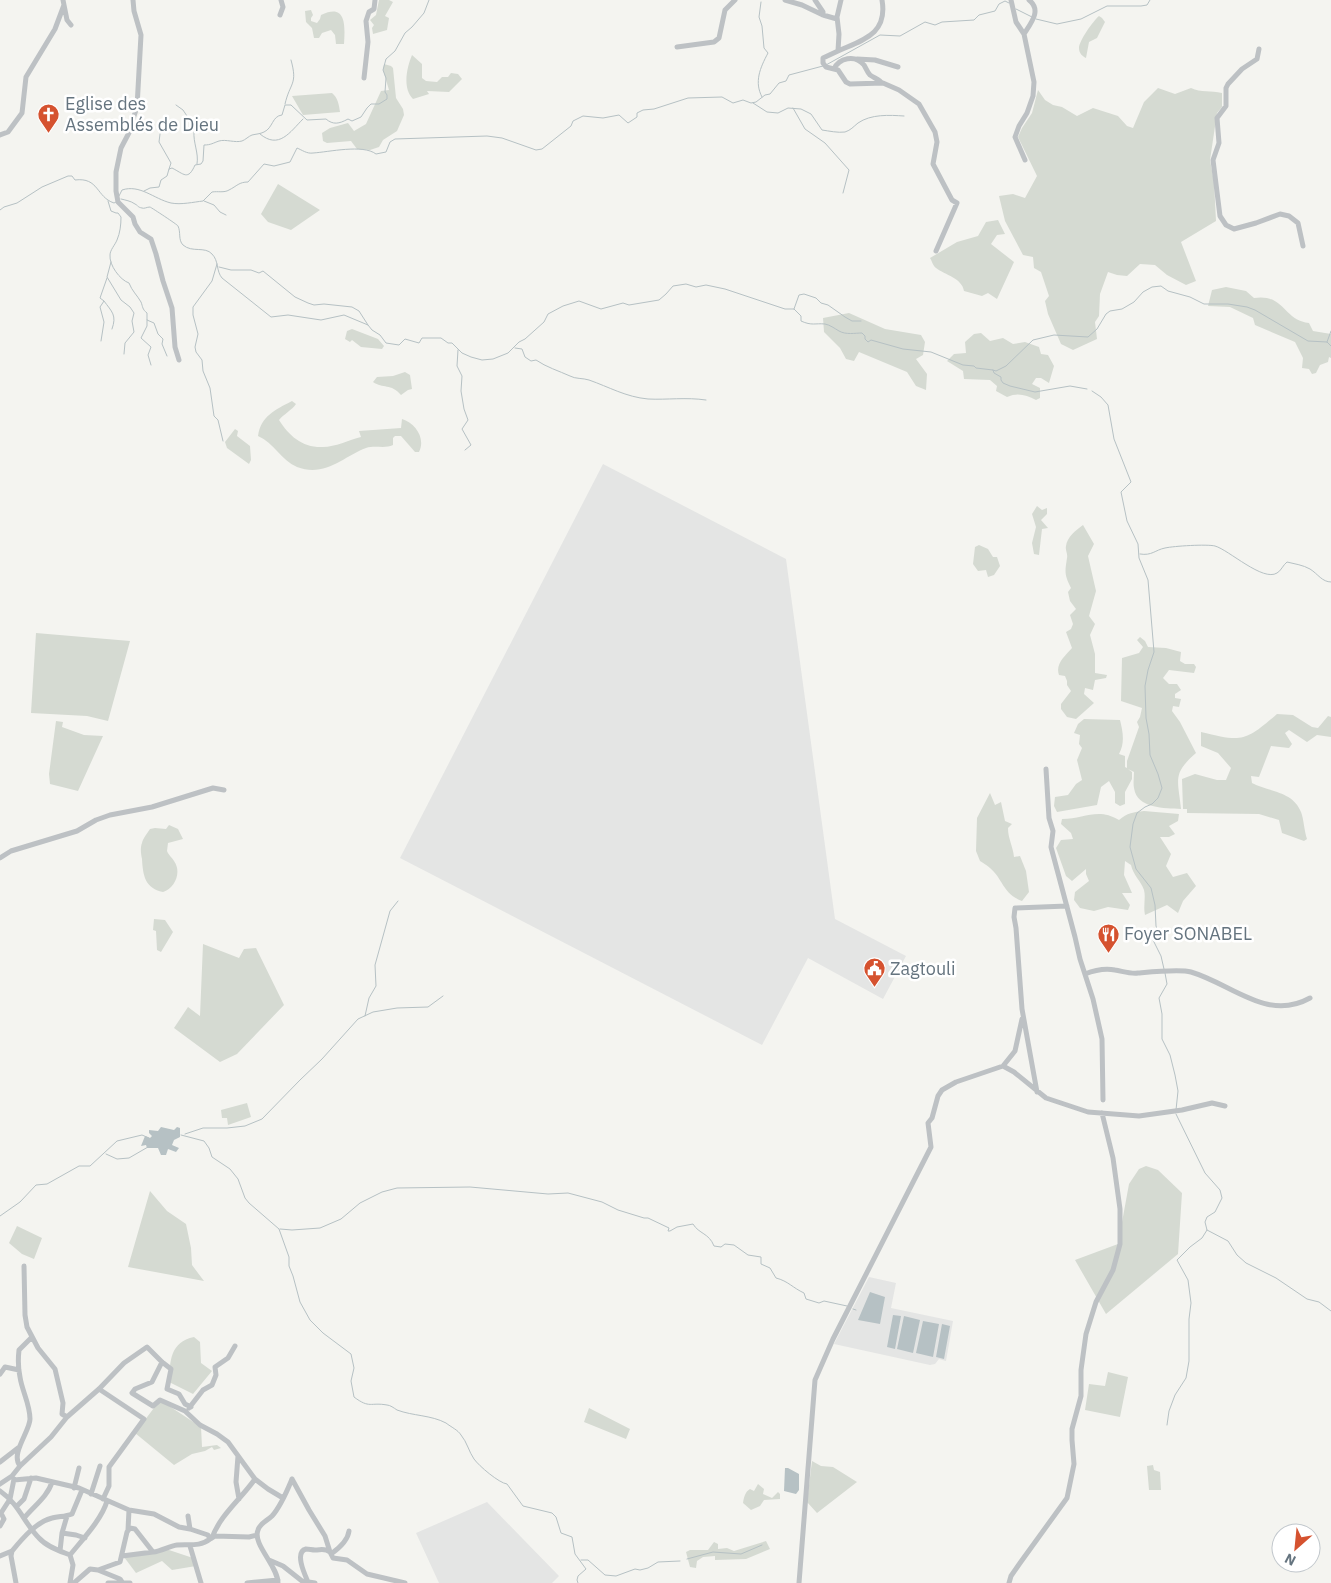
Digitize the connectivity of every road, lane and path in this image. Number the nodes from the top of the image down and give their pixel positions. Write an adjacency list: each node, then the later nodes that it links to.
1 (132, 0): 29 (street)
2 (281, 0): 12 (street)
3 (375, 0): 23 (street)
4 (735, 0): 17 (street)
5 (785, 0): 13 (street)
6 (815, 0): 13 (street)
7 (841, 0): 14 (street)
8 (882, 0): 19 (street)
9 (1011, 0): 16 (street)
10 (1029, 0): 16 (street)
11 (63, 3): 15 (street); 25 (street)
12 (280, 15)
13 (823, 16): 14 (street)
14 (837, 18): 19 (street)
15 (70, 25)
16 (1024, 34): 26 (street)
17 (677, 47)
18 (1259, 48): 27 (street)
19 (838, 51): 22 (street)
20 (855, 60): 21 (street); 22 (street); 24 (street)
21 (898, 67)
22 (834, 69): 24 (street)
23 (364, 78)
24 (883, 83): 28 (street)
25 (0, 135)
26 (1024, 160)
27 (1303, 246)
28 (936, 251)
29 (179, 360)
30 (1046, 769): 33 (street)
31 (224, 790): 32 (street)
32 (0, 858)
33 (1067, 906): 34 (street); 36 (street)
34 (1085, 974): 35 (street); 39 (street)
35 (1310, 998)
36 (1023, 1016): 37 (street); 38 (street)
37 (1003, 1066): 38 (street); 114 (street)
38 (1037, 1092): 41 (street)
39 (1104, 1100)
40 (1225, 1106): 41 (street)
41 (1102, 1113): 115 (street)
42 (24, 1266): 43 (street)
43 (32, 1337): 48 (street); 54 (street)
44 (235, 1346): 52 (street)
45 (0, 1362): 47 (street)
46 (162, 1362): 49 (street); 50 (street); 51 (street)
47 (2, 1369): 48 (street)
48 (19, 1370): 55 (street)
49 (99, 1389): 54 (street); 75 (street)
50 (167, 1389): 51 (street); 52 (street)
51 (160, 1400): 53 (street)
52 (191, 1407): 53 (street)
53 (185, 1412): 56 (street)
54 (68, 1417): 58 (street)
55 (18, 1448): 57 (street); 58 (street)
56 (238, 1456): 63 (street); 71 (street)
57 (0, 1462)
58 (20, 1466): 61 (street)
59 (100, 1466): 70 (street)
60 (79, 1468): 67 (street)
61 (16, 1470): 64 (street); 66 (street)
62 (31, 1478): 64 (street); 65 (street); 74 (street)
63 (255, 1479): 71 (street); 72 (street)
64 (14, 1480): 73 (street)
65 (52, 1482): 67 (street); 77 (street)
66 (0, 1484)
67 (74, 1488): 68 (street)
68 (82, 1490): 70 (street); 79 (street)
69 (0, 1491): 73 (street)
70 (91, 1494): 75 (street)
71 (239, 1498): 90 (street)
72 (283, 1498): 88 (street); 95 (street)
73 (10, 1499): 76 (street); 82 (street)
74 (24, 1499): 76 (street); 77 (street)
75 (105, 1500): 78 (street); 89 (street)
76 (17, 1506): 81 (street)
77 (34, 1506): 81 (street)
78 (129, 1510): 84 (street); 85 (street)
79 (67, 1516): 83 (street); 87 (street)
80 (188, 1516): 84 (street)
81 (25, 1517): 83 (street)
82 (0, 1526)
83 (33, 1529): 92 (street); 93 (street)
84 (190, 1529): 90 (street)
85 (128, 1530): 94 (street); 98 (street)
86 (349, 1531): 95 (street)
87 (62, 1533): 89 (street); 93 (street)
88 (257, 1536): 90 (street); 99 (street)
89 (85, 1538): 96 (street)
90 (211, 1539): 91 (street)
91 (190, 1546): 94 (street); 110 (street)
92 (12, 1551): 97 (street); 104 (street)
93 (60, 1551): 96 (street)
94 (153, 1552): 98 (street)
95 (330, 1553): 103 (street); 113 (street)
96 (70, 1555): 105 (street)
97 (0, 1556)
98 (122, 1556): 100 (street)
99 (269, 1559): 102 (street); 103 (street)
100 (98, 1570): 101 (street); 106 (street)
101 (122, 1582): 108 (street); 109 (street)
102 (278, 1582): 111 (street)
103 (308, 1582): 112 (street)
104 (16, 1583)
105 (70, 1583)
106 (74, 1583)
107 (108, 1583): 108 (street)
108 (116, 1583)
109 (130, 1583)
110 (201, 1583)
111 (247, 1583)
112 (315, 1583)
113 (405, 1583)
114 (798, 1583)
115 (1009, 1583)

